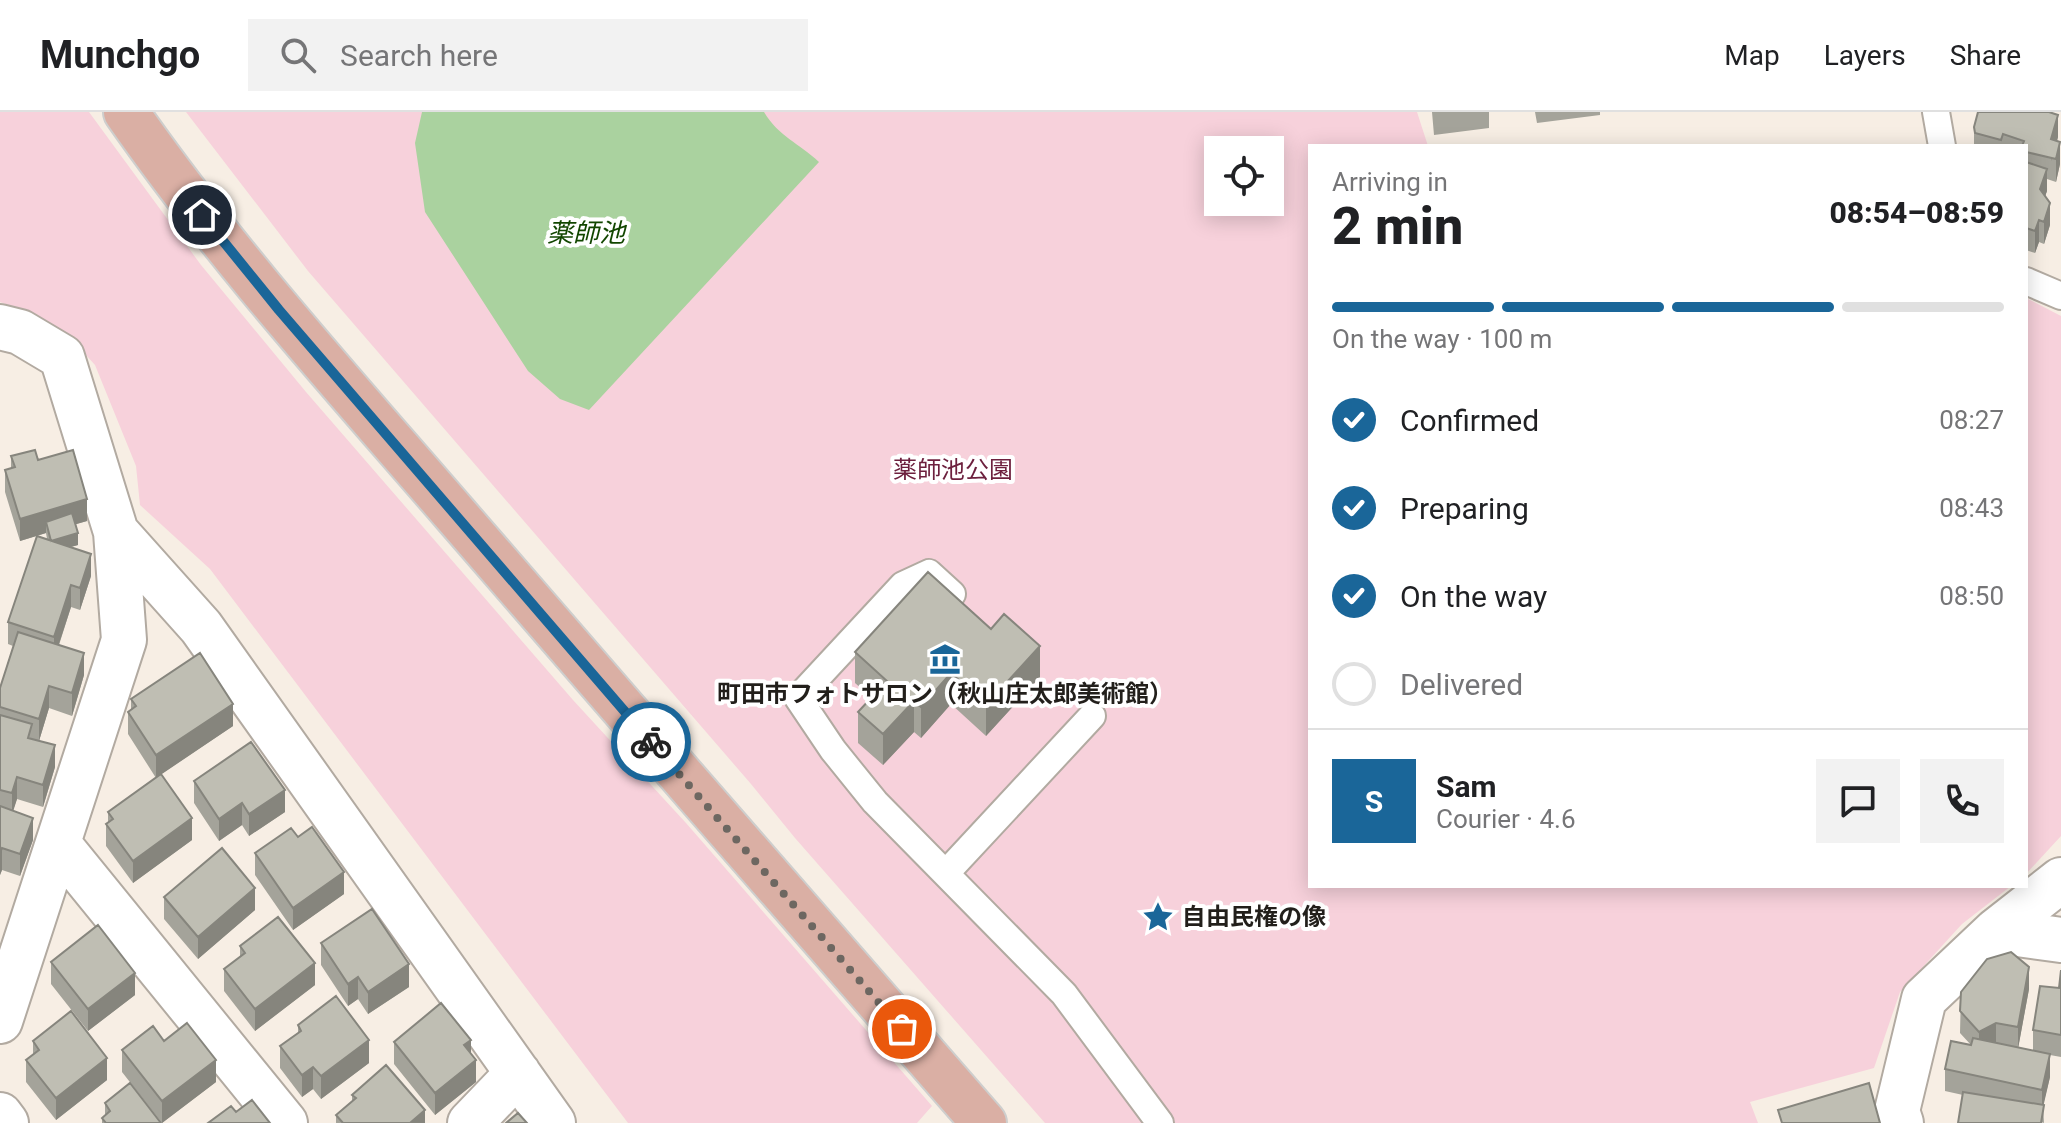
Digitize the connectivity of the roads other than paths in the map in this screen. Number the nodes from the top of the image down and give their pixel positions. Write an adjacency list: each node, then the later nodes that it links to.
1 (126, 112): 22 (main road)
2 (1936, 112): 3 (lane)
3 (1942, 144)
4 (2028, 282): 5 (lane)
5 (2061, 296)
6 (0, 327): 7 (street)
7 (116, 532): 10 (street); 16 (street)
8 (972, 612): 11 (lane)
9 (1092, 716): 11 (lane)
10 (59, 845): 15 (street); 19 (street)
11 (946, 873): 23 (lane)
12 (2061, 880): 13 (street)
13 (1996, 931): 14 (street); 24 (street)
14 (2061, 940)
15 (0, 1021)
16 (518, 1073): 20 (street); 21 (street)
17 (0, 1115): 18 (street)
18 (6, 1123)
19 (285, 1123)
20 (470, 1123)
21 (553, 1123)
22 (984, 1123)
23 (1160, 1123)
24 (1901, 1123)

